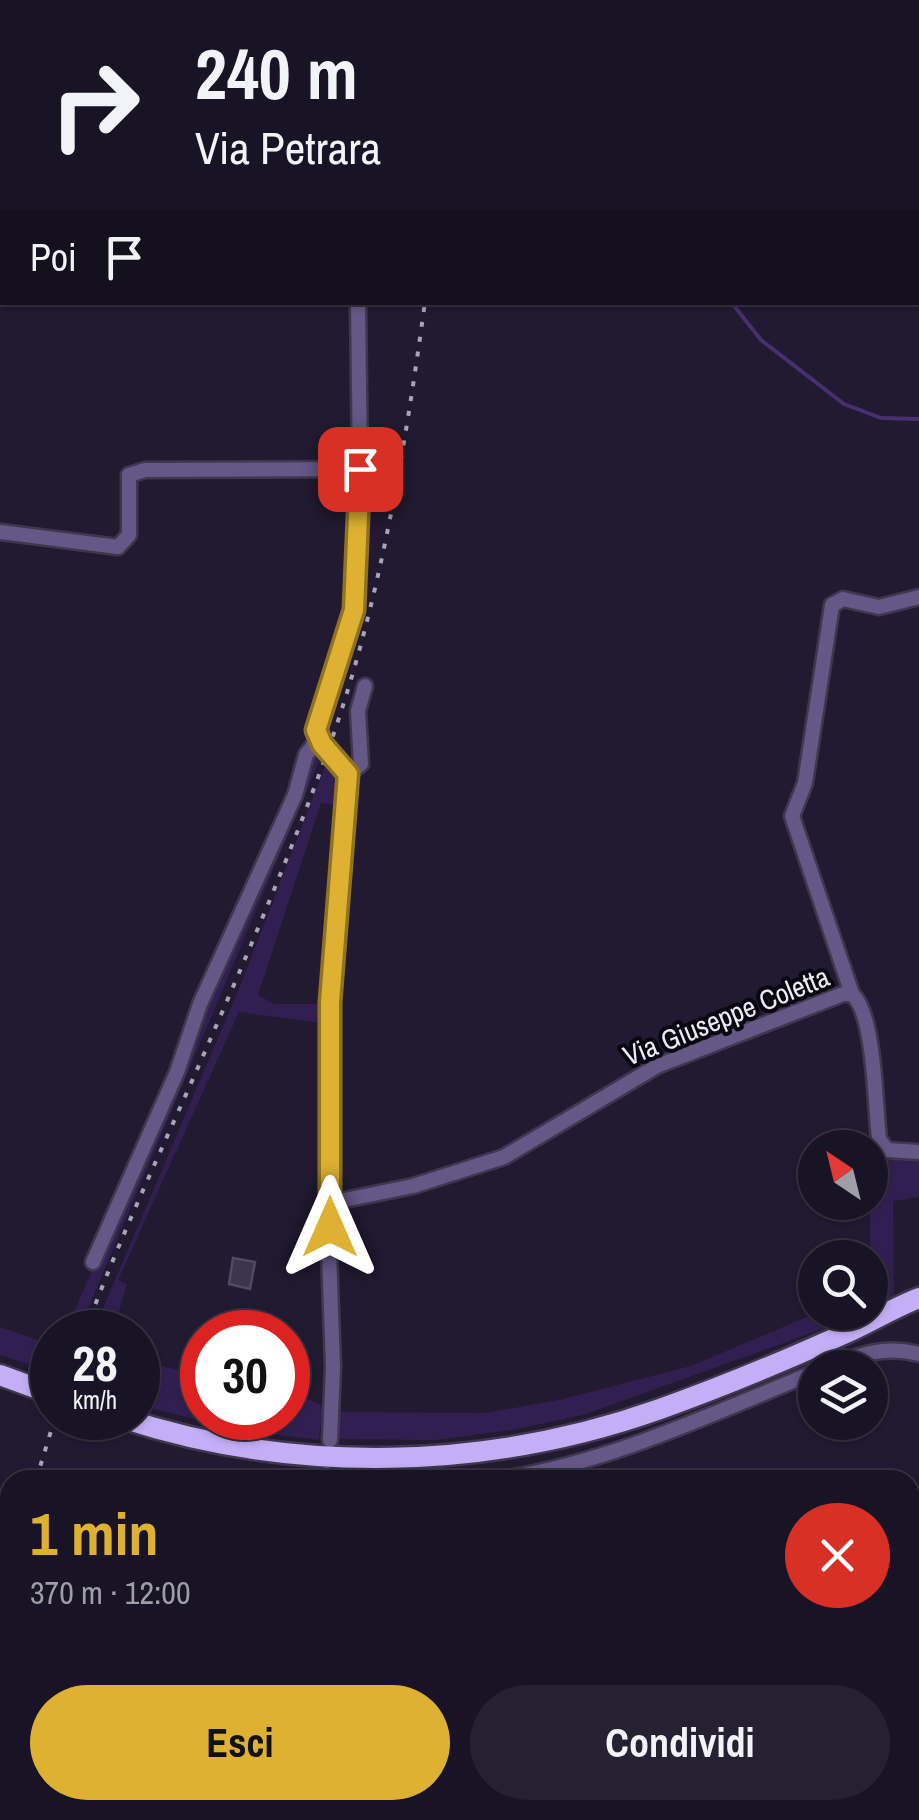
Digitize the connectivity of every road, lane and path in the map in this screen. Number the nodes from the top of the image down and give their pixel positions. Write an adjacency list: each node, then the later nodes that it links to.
1 (358, 305): 2 (street)
2 (360, 469): 3 (street); 6 (street)
3 (0, 532)
4 (919, 597): 8 (street)
5 (365, 686): 7 (street)
6 (318, 738): 7 (street); 11 (street)
7 (348, 774): 10 (street)
8 (852, 994): 9 (street, Via Giuseppe Coletta); 10 (street, Via Giuseppe Coletta)
9 (919, 1152)
10 (330, 1203): 19 (street)
11 (93, 1262)
12 (917, 1308): 18 (highway)
13 (888, 1350): 14 (street)
14 (919, 1354)
15 (0, 1375): 17 (highway)
16 (798, 1379): 20 (street)
17 (30, 1386)
18 (160, 1427)
19 (330, 1440)
20 (540, 1470)

